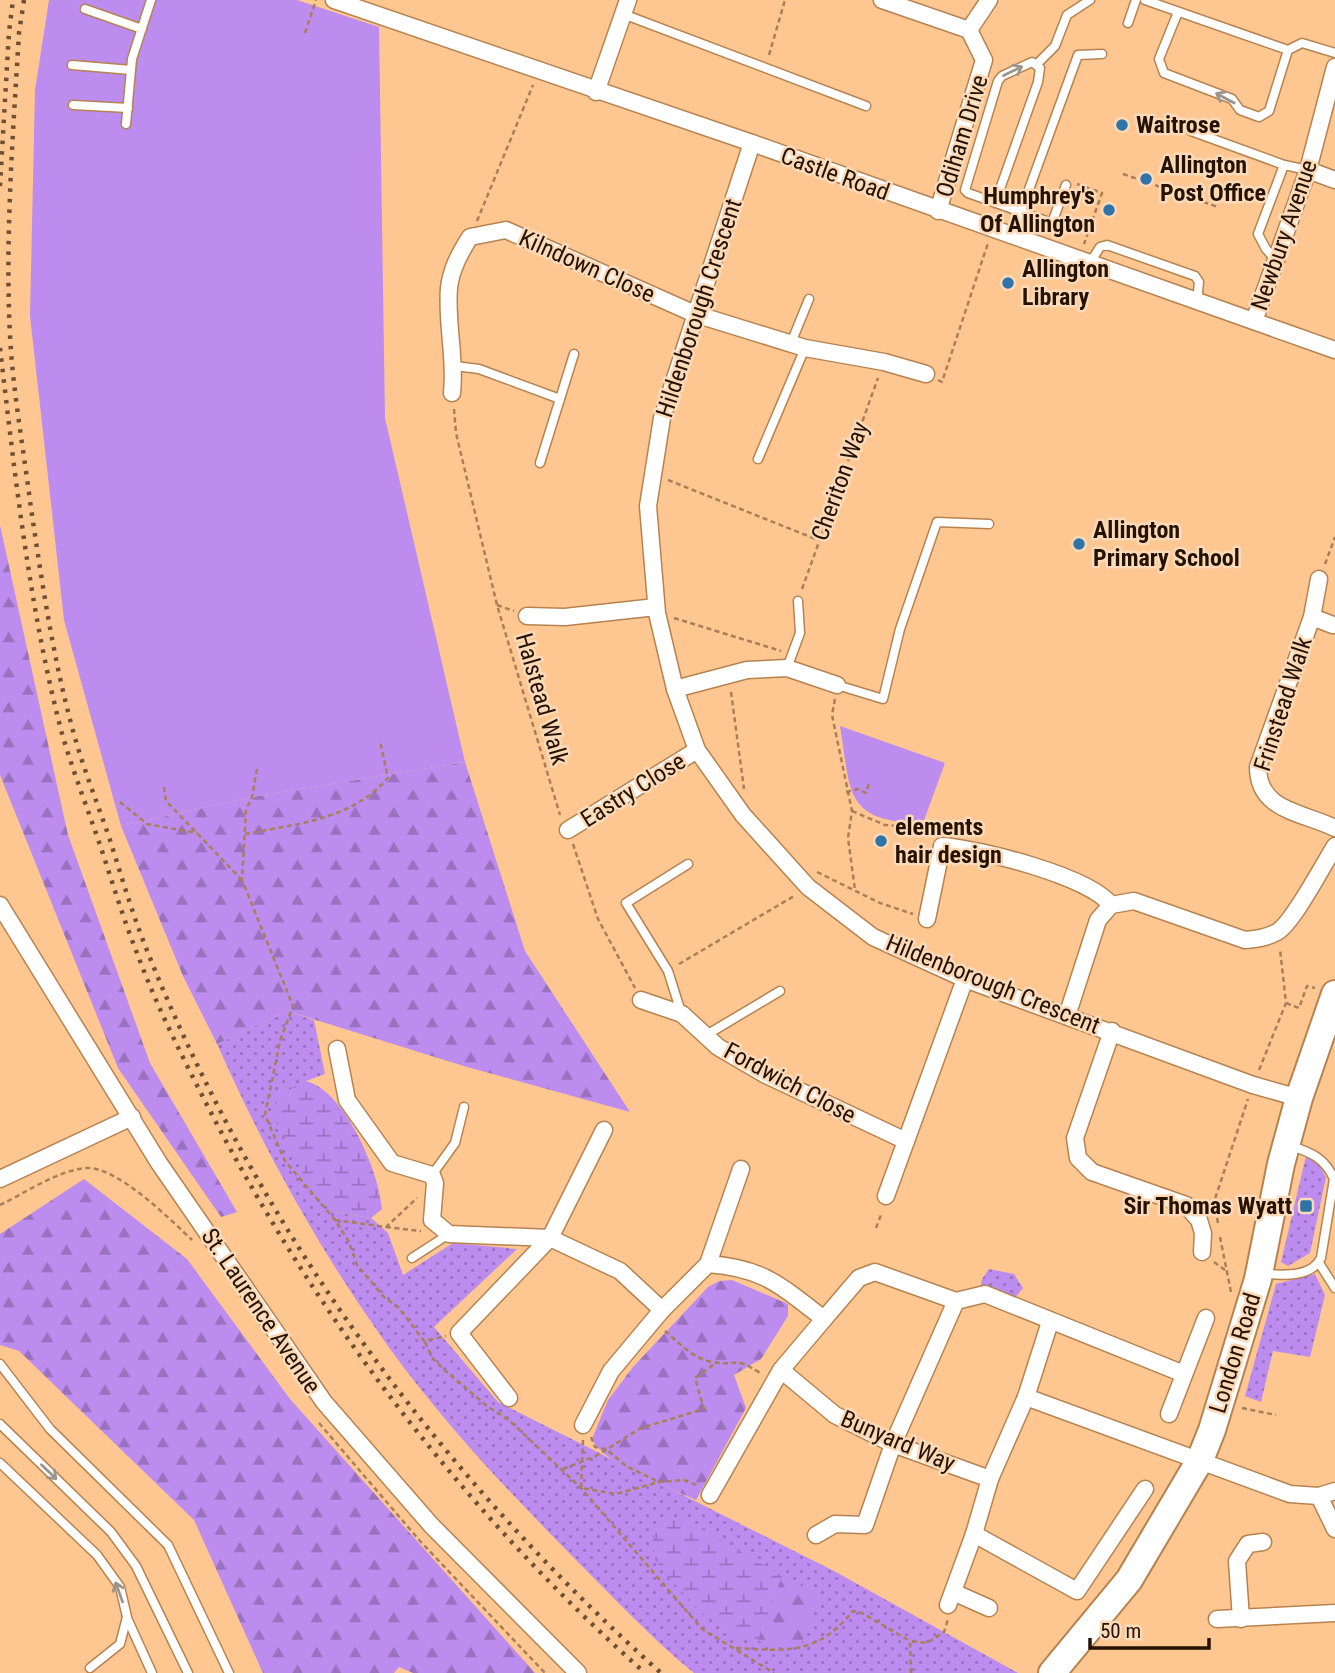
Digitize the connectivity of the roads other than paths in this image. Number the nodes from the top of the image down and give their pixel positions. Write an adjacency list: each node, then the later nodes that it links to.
1 (151, 0): 14 (lane)
2 (334, 0): 12 (street, Castle Road)
3 (387, 0): 12 (street)
4 (882, 0): 15 (street)
5 (989, 0): 15 (street)
6 (1090, 0): 19 (lane)
7 (1136, 0): 13 (lane)
8 (1145, 0): 11 (lane)
9 (626, 7): 23 (street); 25 (lane)
10 (85, 9): 14 (lane)
11 (1178, 12): 16 (lane); 16 (lane, one-way to 11)
12 (378, 15): 23 (street, Castle Road)
13 (1128, 23)
14 (142, 29): 22 (lane)
15 (969, 30): 35 (street, Odiham Drive)
16 (1288, 50): 17 (lane)
17 (1335, 53)
18 (1102, 54): 36 (lane)
19 (1037, 64): 34 (lane); 34 (lane, one-way to 19)
20 (72, 65): 22 (lane)
21 (1335, 67): 31 (street, Newbury Avenue)
22 (131, 70): 26 (lane)
23 (596, 92): 29 (street, Castle Road)
24 (73, 105): 26 (lane)
25 (866, 106)
26 (128, 108): 27 (lane)
27 (126, 124)
28 (1191, 131): 30 (lane)
29 (752, 143): 35 (street, Castle Road); 42 (street, Hildenborough Crescent)
30 (1284, 165): 31 (lane); 38 (lane)
31 (1308, 170): 32 (street); 38 (street, Newbury Avenue)
32 (1335, 180)
33 (1066, 185): 36 (lane)
34 (995, 203): 36 (lane)
35 (938, 211): 37 (street, Castle Road)
36 (1021, 212): 37 (lane)
37 (1012, 236): 39 (street, Castle Road)
38 (1275, 258): 43 (street, Newbury Avenue)
39 (1090, 263): 41 (street, Castle Road); 41 (lane)
40 (809, 299): 44 (lane)
41 (1197, 302): 43 (street, Castle Road)
42 (695, 314): 44 (street); 47 (street, Kilndown Close); 56 (street, Hildenborough Crescent)
43 (1254, 321): 45 (street, Castle Road)
44 (798, 346): 48 (street); 51 (lane)
45 (1335, 350)
46 (574, 354): 50 (lane)
47 (455, 366): 49 (street); 50 (lane)
48 (926, 374)
49 (452, 393)
50 (560, 399): 52 (lane)
51 (758, 459)
52 (540, 463)
53 (989, 524): 61 (lane)
54 (1319, 579): 58 (street, Frinstead Walk)
55 (798, 601): 60 (lane)
56 (656, 610): 57 (street); 62 (street, Hildenborough Crescent)
57 (527, 616)
58 (1312, 617): 59 (street, Frinstead Walk); 64 (street, Frinstead Walk)
59 (1333, 625)
60 (790, 661): 61 (street); 62 (street)
61 (837, 685)
62 (676, 689): 63 (street, Hildenborough Crescent)
63 (697, 750): 65 (street, Eastry Close); 71 (street, Hildenborough Crescent)
64 (1335, 828)
65 (568, 830)
66 (1335, 846): 69 (street)
67 (688, 864): 75 (lane)
68 (0, 905): 82 (street, St. Laurence Avenue)
69 (1111, 905): 70 (street); 76 (street)
70 (927, 919)
71 (965, 979): 76 (street, Hildenborough Crescent); 84 (street)
72 (780, 991): 78 (lane)
73 (1326, 991): 80 (main road, London Road)
74 (641, 1000): 75 (street, Fordwich Close)
75 (682, 1014): 78 (street, Fordwich Close)
76 (1067, 1016): 77 (street, Hildenborough Crescent)
77 (1112, 1031): 80 (street, Hildenborough Crescent); 93 (street)
78 (708, 1034): 84 (street, Fordwich Close)
79 (337, 1049): 88 (street)
80 (1299, 1098): 85 (main road, London Road)
81 (464, 1107): 88 (lane)
82 (132, 1117): 87 (street); 133 (street, St. Laurence Avenue)
83 (604, 1129): 92 (street)
84 (906, 1141): 90 (street)
85 (1286, 1144): 89 (lane); 97 (main road, London Road)
86 (741, 1169): 96 (street)
87 (0, 1179)
88 (433, 1179): 91 (street)
89 (1335, 1189): 95 (lane)
90 (886, 1196)
91 (449, 1234): 92 (street); 94 (lane)
92 (550, 1238): 100 (street); 108 (street)
93 (1202, 1252)
94 (412, 1258)
95 (1319, 1263): 97 (lane); 98 (lane)
96 (708, 1264): 100 (street); 102 (street)
97 (1259, 1274): 113 (main road, London Road)
98 (1335, 1288)
99 (956, 1301): 102 (street); 103 (street); 112 (street)
100 (659, 1316): 111 (street)
101 (1206, 1318): 105 (street)
102 (824, 1319): 106 (street)
103 (1050, 1322): 105 (street); 107 (street)
104 (0, 1364): 132 (lane)
105 (1184, 1374): 109 (street)
106 (778, 1376): 112 (street, Bunyard Way); 118 (street)
107 (1026, 1397): 113 (street); 115 (street)
108 (509, 1398)
109 (1169, 1414)
110 (0, 1424): 131 (lane, one-way to 131)
111 (583, 1425)
112 (892, 1444): 115 (street, Bunyard Way); 122 (street)
113 (1200, 1460): 119 (street); 134 (main road, London Road)
114 (0, 1463): 126 (lane, one-way to 114)
115 (990, 1479): 121 (street)
116 (1145, 1489): 121 (street)
117 (1335, 1491): 119 (street)
118 (711, 1493)
119 (1318, 1496): 120 (street)
120 (1335, 1529)
121 (974, 1534): 124 (street)
122 (816, 1535)
123 (1263, 1542): 128 (street)
124 (989, 1608)
125 (1335, 1613): 128 (street)
126 (127, 1618): 129 (lane); 130 (lane)
127 (1217, 1619): 128 (street)
128 (1241, 1619)
129 (90, 1668)
130 (152, 1673)
131 (188, 1673)
132 (229, 1673)
133 (579, 1673)
134 (1052, 1673)

